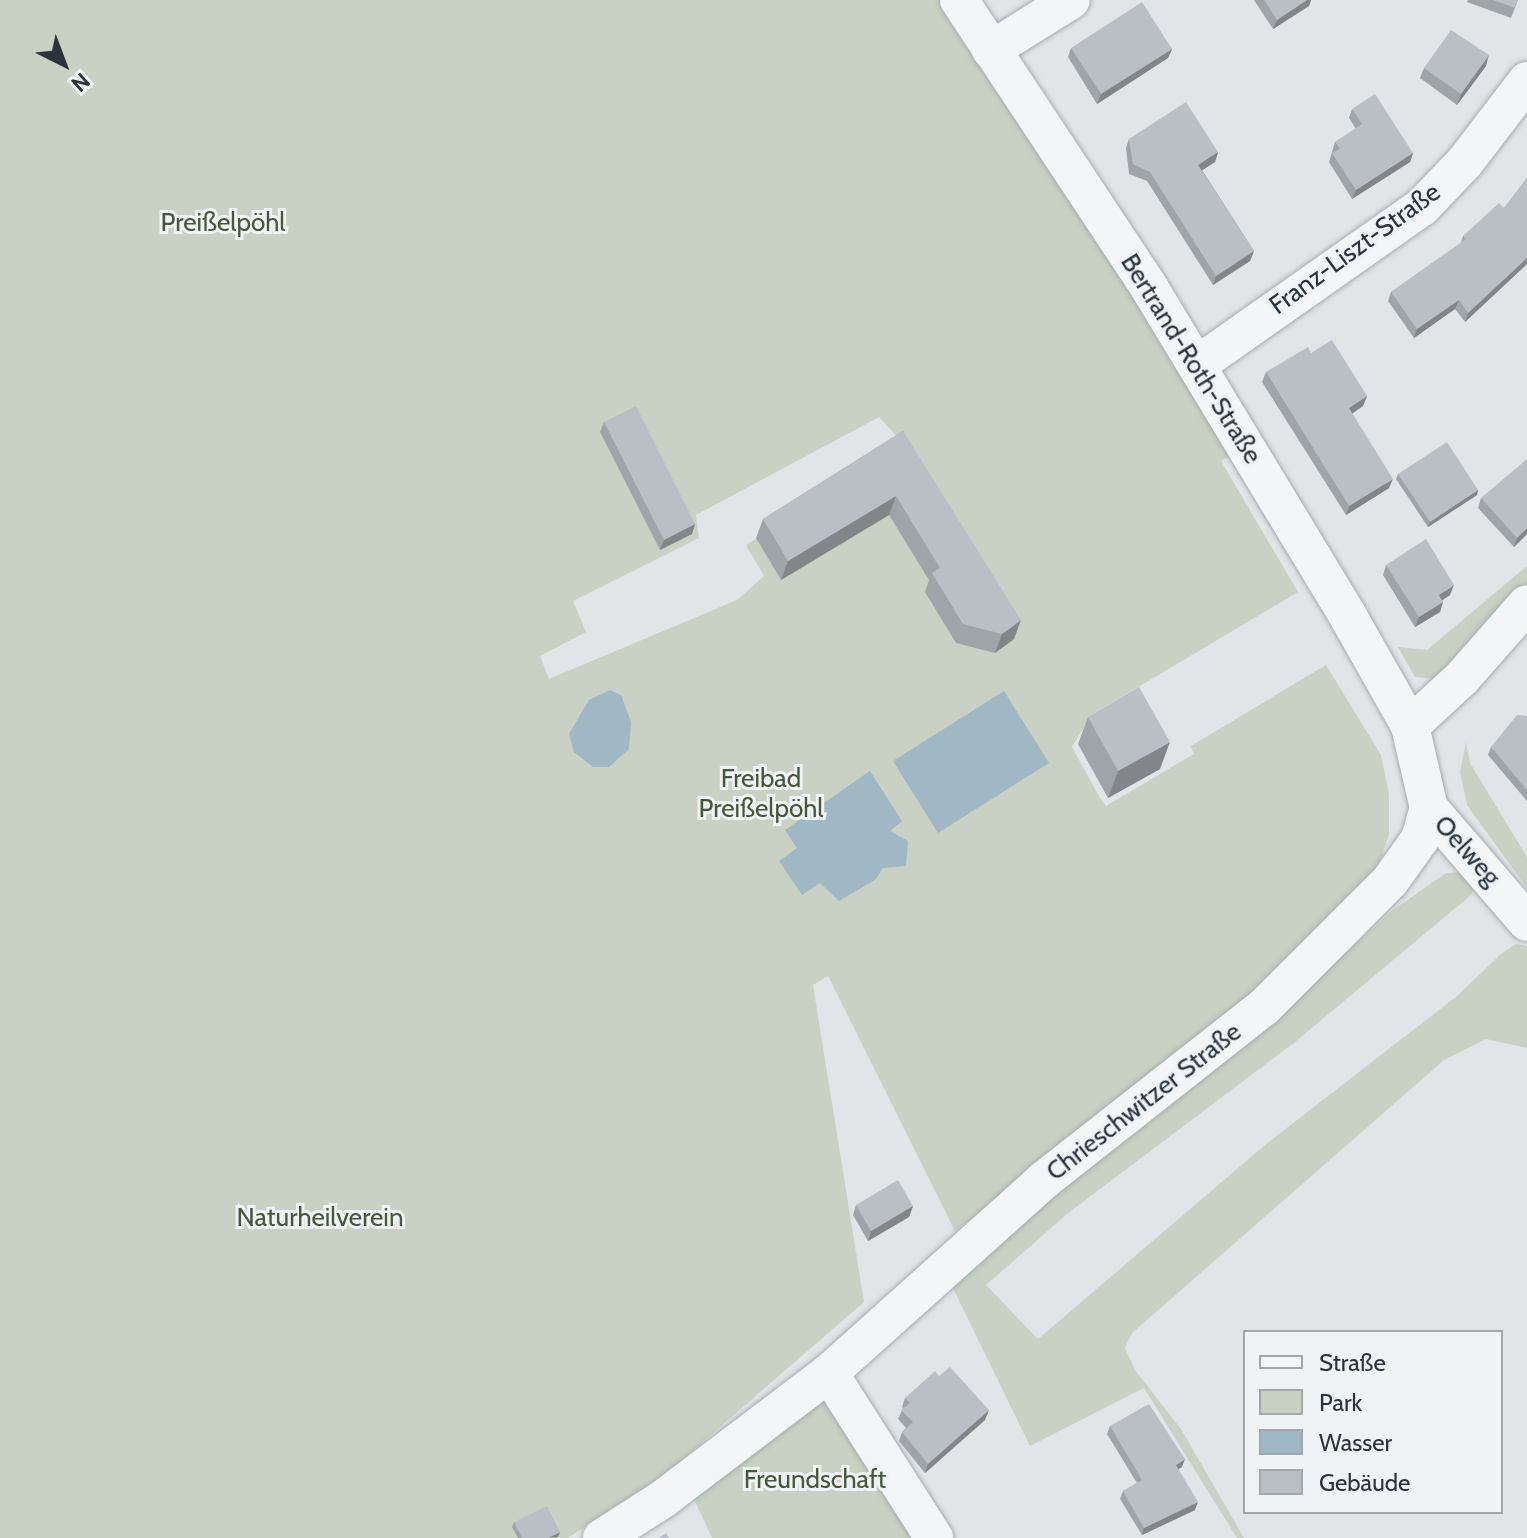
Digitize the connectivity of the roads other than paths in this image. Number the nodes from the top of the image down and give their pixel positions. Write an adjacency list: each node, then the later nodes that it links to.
1 (959, 0): 3 (street, Bertrand-Roth-Straße)
2 (1071, 0): 3 (street)
3 (991, 50): 5 (street, Bertrand-Roth-Straße)
4 (1527, 81): 5 (street, Franz-Liszt-Straße)
5 (1197, 365): 7 (street, Bertrand-Roth-Straße)
6 (1527, 604): 7 (street)
7 (1410, 726): 8 (street, Oelweg)
8 (1429, 808): 9 (street, Oelweg); 10 (street, Chrieschwitzer Straße)
9 (1527, 922)
10 (829, 1373): 11 (street, Chrieschwitzer Straße); 12 (street)
11 (602, 1538)
12 (934, 1538)

